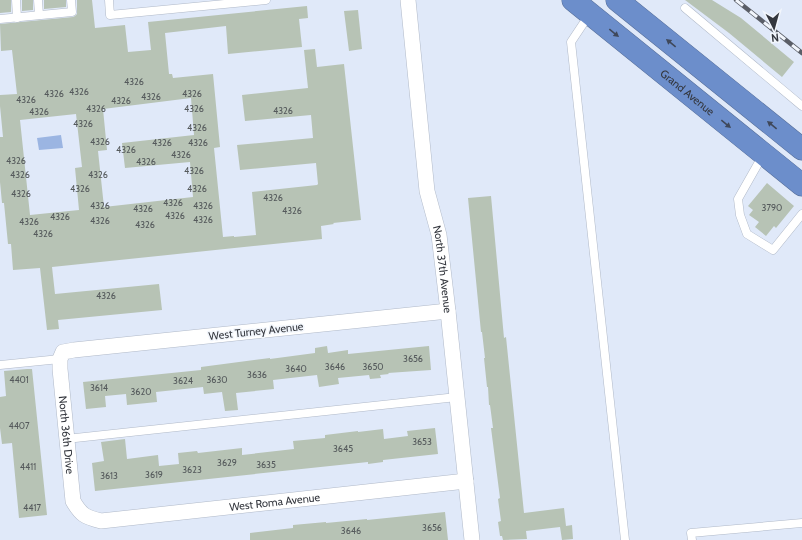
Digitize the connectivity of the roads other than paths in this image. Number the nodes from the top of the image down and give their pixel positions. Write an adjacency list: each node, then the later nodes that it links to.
1 (16, 0): 11 (lane)
2 (38, 0): 10 (lane)
3 (71, 0): 10 (lane)
4 (109, 0): 5 (lane)
5 (266, 0)
6 (408, 0): 18 (street, North 37th Avenue)
7 (618, 0): 14 (highway, one-way to 7)
8 (581, 7): 15 (highway, Grand Avenue, one-way to 15); 27 (lane)
9 (686, 8): 13 (lane)
10 (39, 15): 11 (lane)
11 (18, 18): 12 (lane)
12 (0, 19)
13 (802, 106)
14 (802, 149)
15 (764, 154): 16 (highway, Grand Avenue); 17 (lane)
16 (802, 185)
17 (802, 214)
18 (448, 311): 19 (street, West Turney Avenue); 21 (street, North 37th Avenue)
19 (62, 356): 20 (lane); 22 (street, North 36th Drive)
20 (0, 364)
21 (457, 398): 22 (lane); 23 (street, North 37th Avenue)
22 (66, 439): 24 (street, North 36th Drive)
23 (466, 480): 24 (street, West Roma Avenue); 26 (street, North 37th Avenue)
24 (83, 515)
25 (802, 523): 28 (lane)
26 (472, 540)
27 (624, 540)
28 (692, 540)

